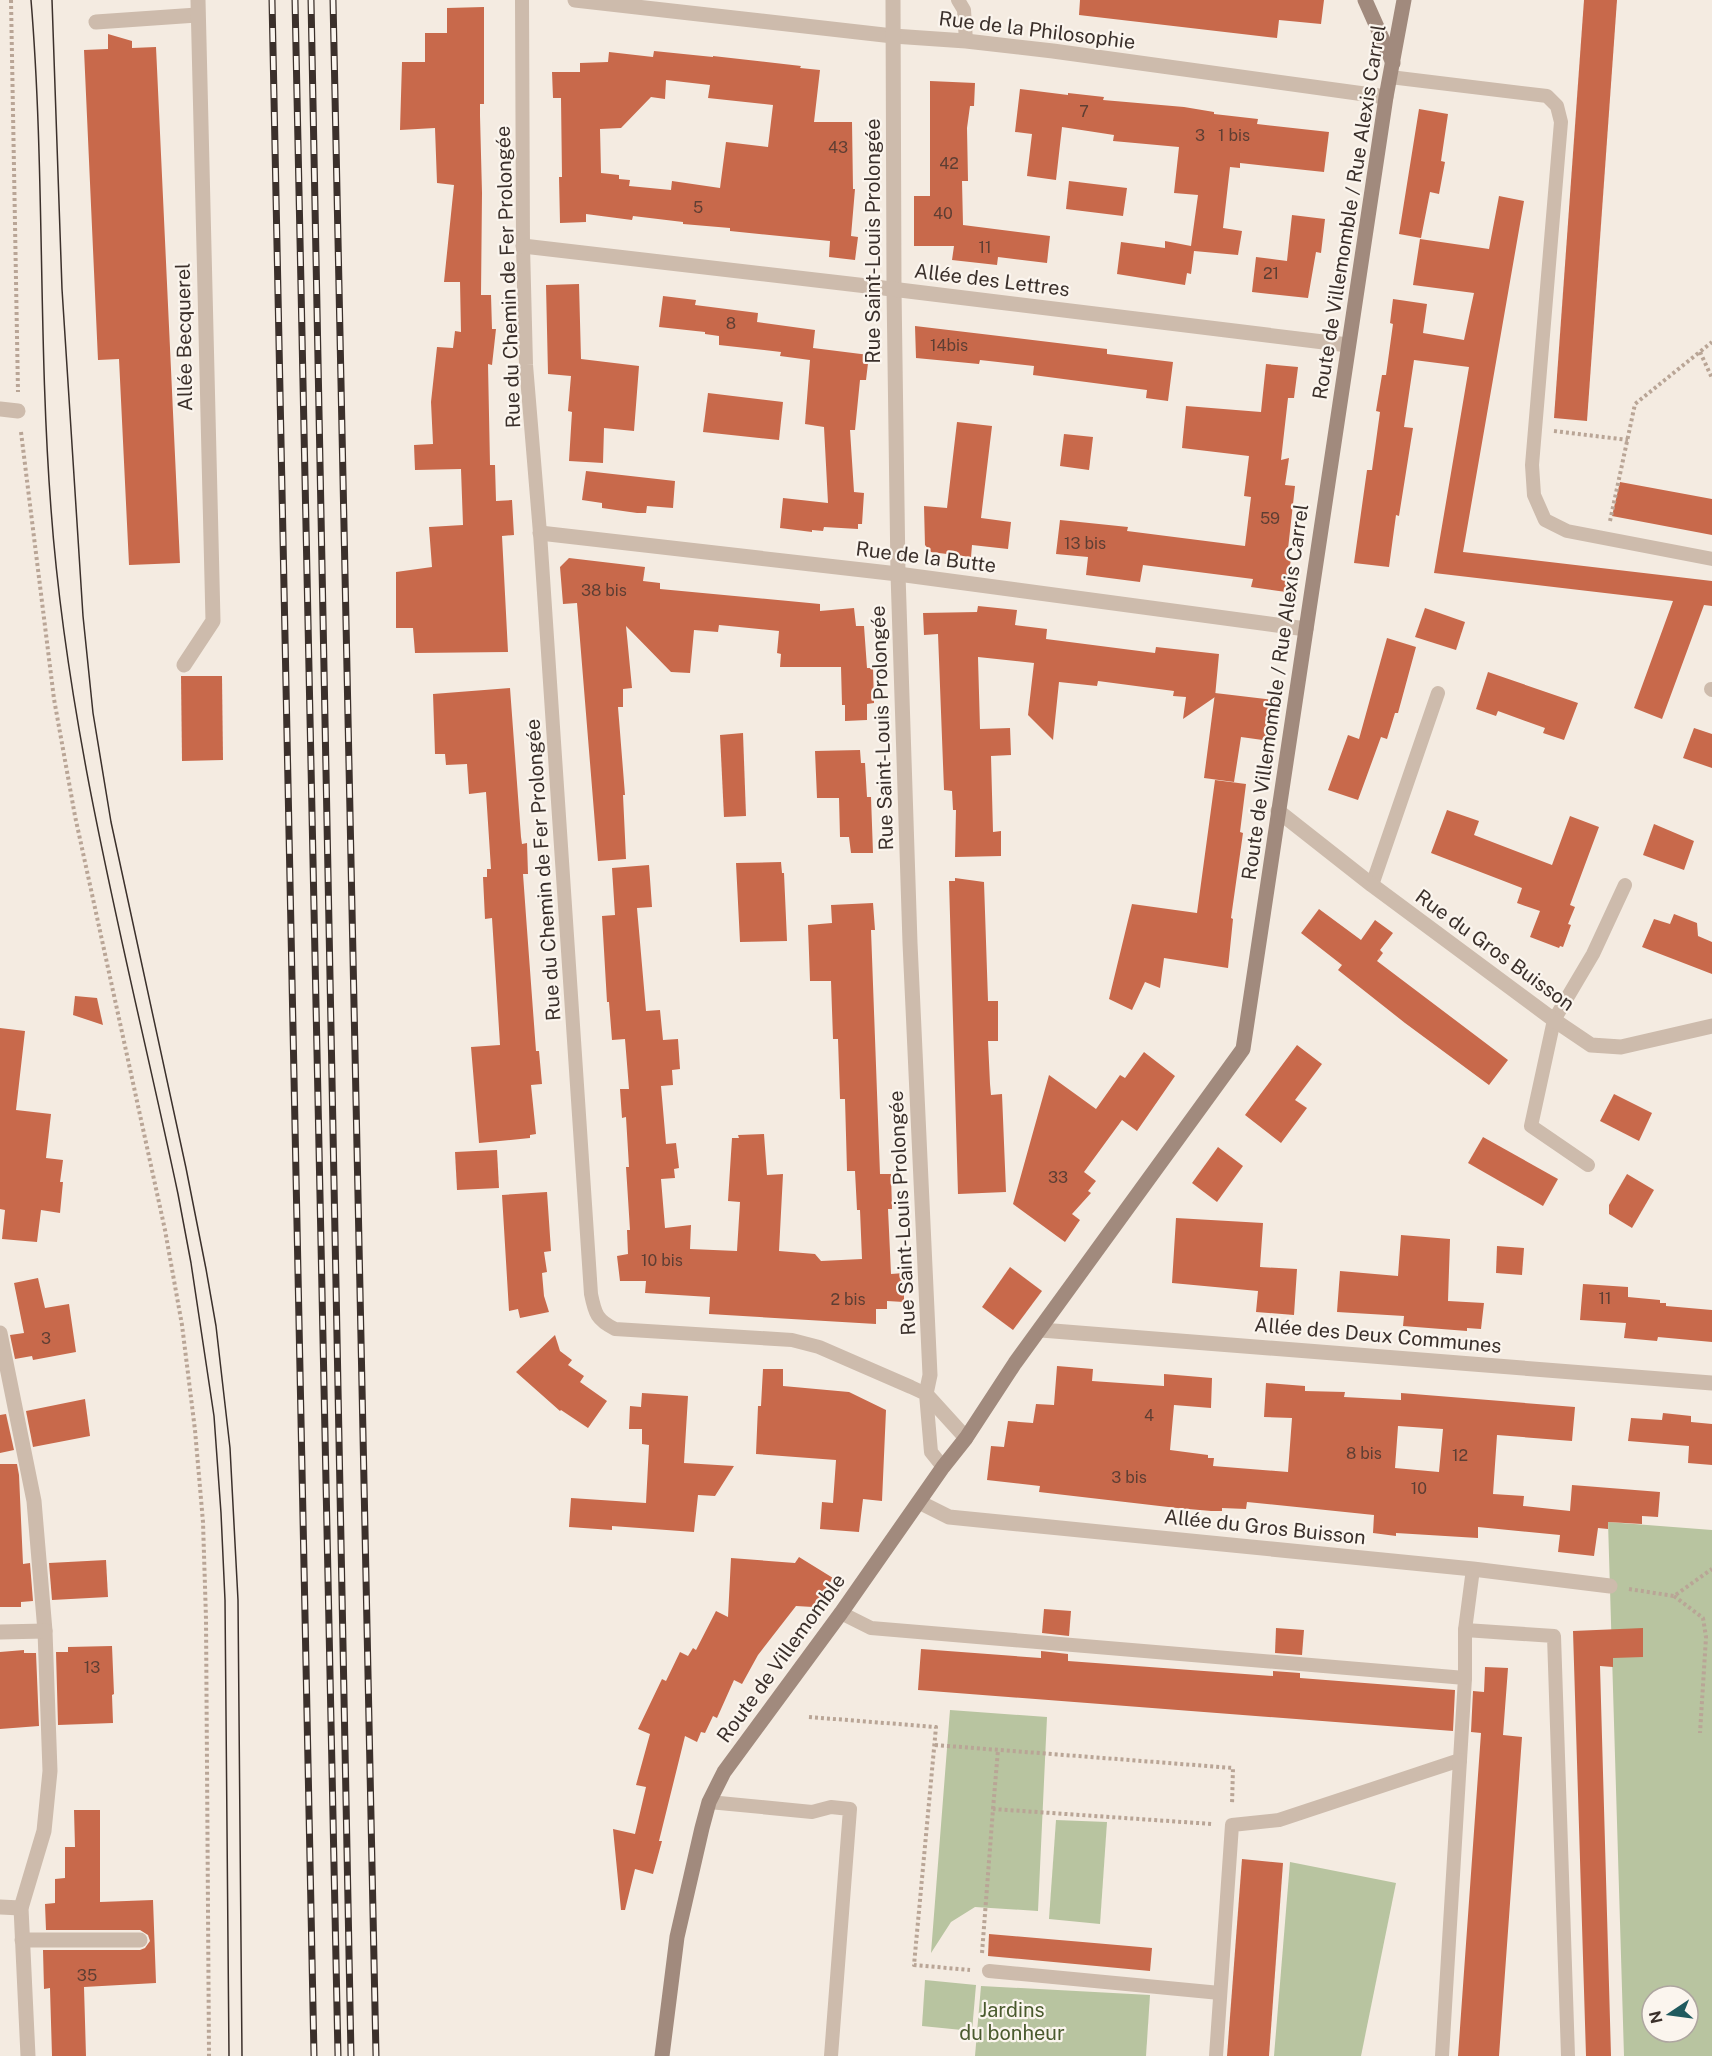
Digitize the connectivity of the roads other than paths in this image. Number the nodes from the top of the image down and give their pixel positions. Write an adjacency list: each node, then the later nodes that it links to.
1 (522, 0): 13 (lane, Rue du Chemin de Fer Prolongée)
2 (575, 0): 9 (street, Rue de la Philosophie)
3 (893, 0): 9 (street, Rue Saint-Louis Prolongée)
4 (958, 0): 10 (lane)
5 (1365, 0): 11 (street)
6 (1404, 0): 11 (street, Route de Villemomble / Rue Alexis Carrel)
7 (198, 8): 8 (street); 22 (street, Allée Becquerel)
8 (96, 22)
9 (893, 36): 10 (street, Rue de la Philosophie); 14 (street, Rue Saint-Louis Prolongée)
10 (966, 41): 12 (street, Rue de la Philosophie)
11 (1391, 70): 12 (street, Route de Villemomble / Rue Alexis Carrel); 19 (lane)
12 (1386, 96): 15 (street, Route de Villemomble / Rue Alexis Carrel)
13 (523, 246): 14 (street, Allée des Lettres); 18 (lane, Rue du Chemin de Fer Prolongée)
14 (894, 289): 15 (street, Allée des Lettres); 20 (street, Rue Saint-Louis Prolongée)
15 (1348, 345): 21 (street, Route de Villemomble / Rue Alexis Carrel)
16 (0, 409): 17 (street)
17 (18, 411)
18 (540, 532): 20 (street, Rue de la Butte); 34 (lane, Rue du Chemin de Fer Prolongée)
19 (1712, 559)
20 (898, 574): 21 (street, Rue de la Butte); 34 (street, Rue Saint-Louis Prolongée)
21 (1306, 629): 24 (street, Route de Villemomble / Rue Alexis Carrel)
22 (184, 664)
23 (1437, 693): 25 (lane)
24 (1278, 811): 25 (street, Rue du Gros Buisson); 30 (street, Route de Villemomble / Rue Alexis Carrel)
25 (1372, 885): 27 (street, Rue du Gros Buisson)
26 (1625, 885): 27 (lane)
27 (1554, 1020): 28 (street, Rue du Gros Buisson); 29 (lane)
28 (1712, 1026)
29 (1588, 1165)
30 (1041, 1330): 32 (street, Allée des Deux Communes); 35 (street, Route de Villemomble)
31 (0, 1333): 33 (street)
32 (1712, 1383)
33 (6, 1386): 42 (street)
34 (926, 1394): 35 (street); 36 (lane)
35 (966, 1438): 36 (street, Route de Villemomble)
36 (943, 1467): 37 (street, Route de Villemomble)
37 (919, 1502): 38 (street, Allée du Gros Buisson); 40 (street, Route de Villemomble)
38 (1473, 1569): 39 (street, Allée du Gros Buisson); 41 (lane)
39 (1610, 1586)
40 (841, 1613): 44 (lane); 46 (street, Route de Villemomble)
41 (1465, 1630): 44 (lane); 58 (lane)
42 (45, 1631): 43 (street); 48 (street)
43 (0, 1632)
44 (1465, 1678): 45 (lane)
45 (1460, 1760): 52 (lane); 57 (lane)
46 (710, 1802): 54 (street, Route de Villemomble); 55 (lane)
47 (0, 1907): 48 (street)
48 (21, 1908): 49 (street)
49 (22, 1940): 50 (street); 53 (street)
50 (140, 1940)
51 (984, 1967): 52 (lane)
52 (1220, 1993): 56 (lane)
53 (28, 2056)
54 (662, 2056)
55 (831, 2056)
56 (1216, 2056)
57 (1442, 2056)
58 (1568, 2056)

